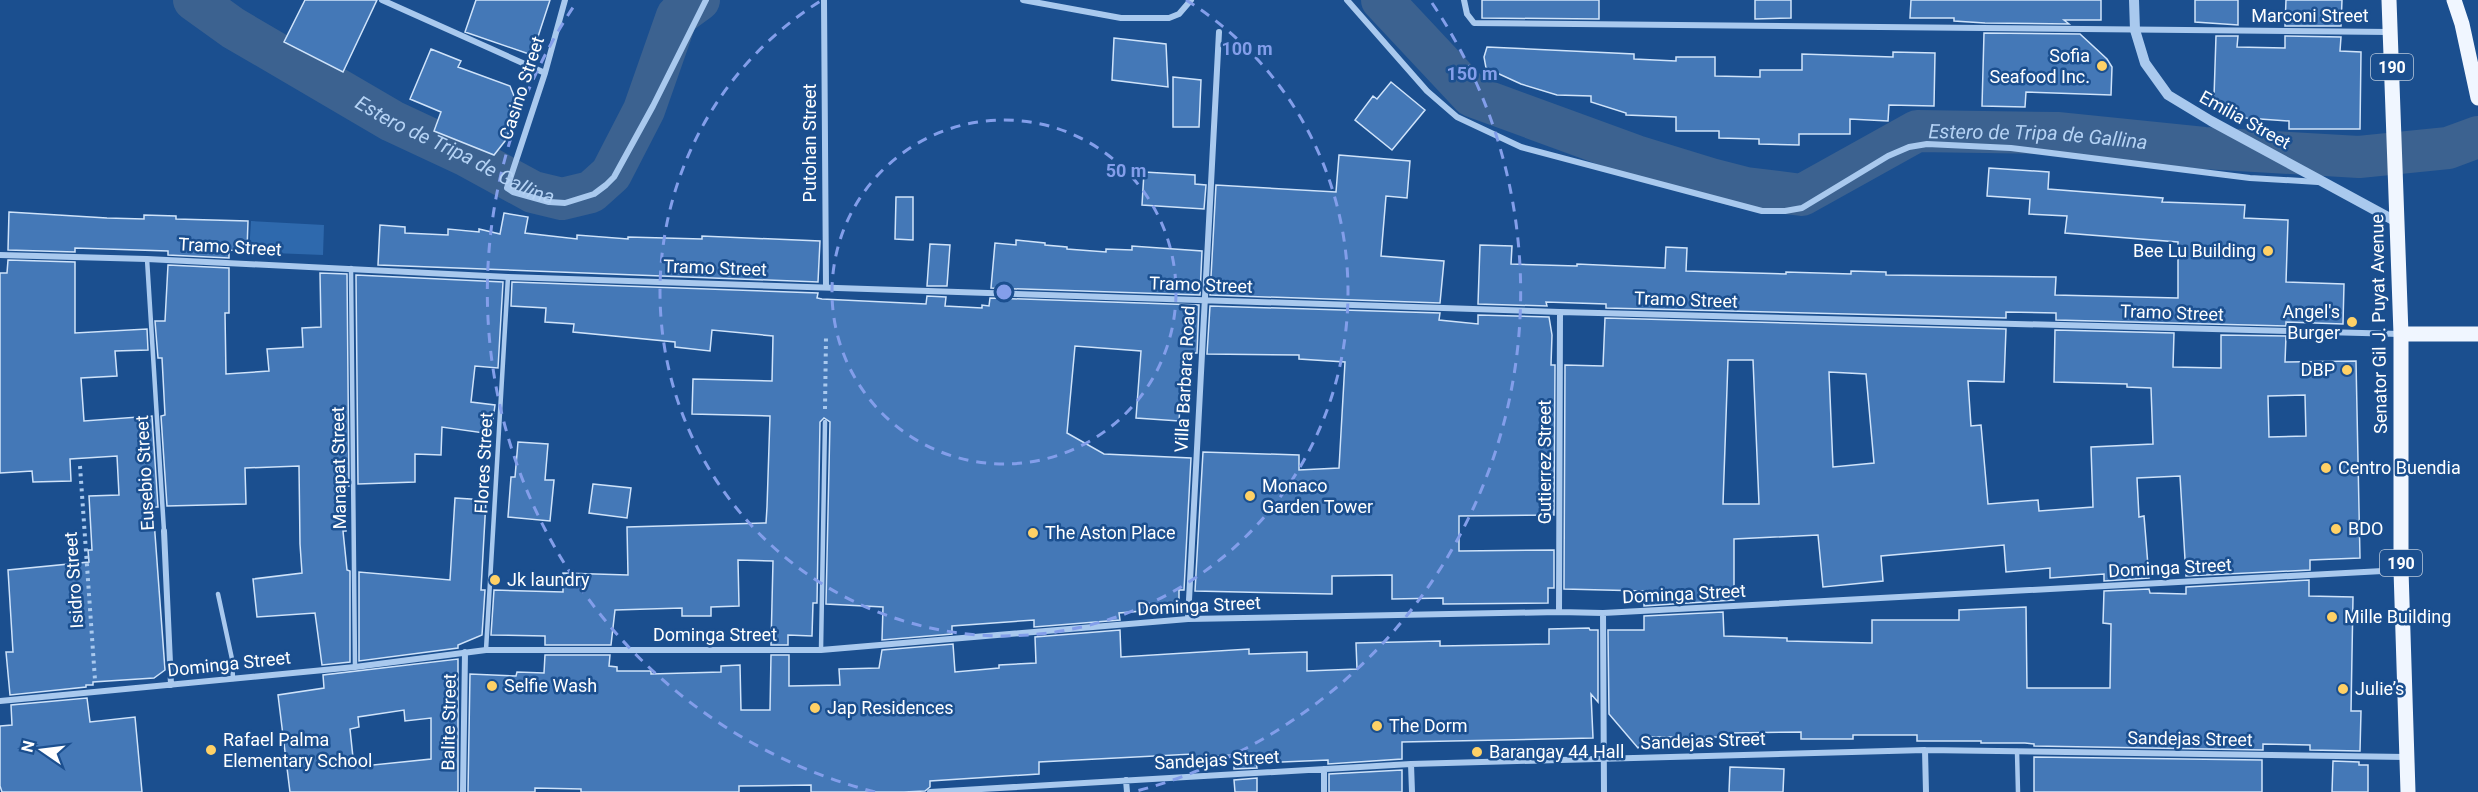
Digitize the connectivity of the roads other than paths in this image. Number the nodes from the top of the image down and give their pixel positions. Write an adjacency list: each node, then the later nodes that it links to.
1 (382, 0): 15 (street)
2 (566, 0): 15 (street, Casino Street)
3 (706, 0): 15 (street, Casino Street)
4 (824, 0): 23 (street, Putohan Street)
5 (1023, 0): 6 (street)
6 (1191, 0)
7 (1347, 0): 17 (street)
8 (1464, 0): 12 (street, Marconi Street)
9 (2134, 0): 12 (street, Emilia Street)
10 (2389, 0): 14 (main road, Senator Gil J. Puyat Avenue / 190)
11 (2454, 0): 16 (main road)
12 (2135, 30): 14 (street, Marconi Street); 17 (street, Emilia Street)
13 (1219, 32): 24 (street, Villa Barbara Road)
14 (2390, 32): 18 (main road, Senator Gil J. Puyat Avenue / 190)
15 (544, 73)
16 (2478, 98)
17 (2324, 182): 18 (street, Emilia Street)
18 (2397, 222): 26 (main road, Senator Gil J. Puyat Avenue / 190)
19 (0, 255): 20 (street, Tramo Street)
20 (147, 259): 21 (street, Tramo Street); 29 (lane, Eusebio Street)
21 (351, 268): 22 (street, Tramo Street); 38 (lane, Manapat Street)
22 (508, 278): 23 (street, Tramo Street); 35 (lane, Flores Street)
23 (826, 286): 24 (street, Tramo Street)
24 (1203, 300): 25 (street, Tramo Street); 34 (street, Villa Barbara Road)
25 (1560, 312): 26 (street, Tramo Street); 32 (street, Gutierrez Street)
26 (2401, 334): 27 (main road); 30 (main road, Senator Gil J. Puyat Avenue / 190)
27 (2478, 334)
28 (825, 422): 36 (lane)
29 (164, 531): 40 (street, Eusebio Street)
30 (2401, 570): 33 (street, Dominga Street); 44 (main road, Senator Gil J. Puyat Avenue / 190)
31 (218, 594): 39 (lane)
32 (1559, 612): 33 (street, Dominga Street); 34 (street, Dominga Street)
33 (1603, 613): 45 (street)
34 (1188, 619): 36 (street, Dominga Street)
35 (486, 650): 36 (street, Dominga Street); 37 (street, Dominga Street)
36 (821, 650)
37 (465, 652): 38 (street, Dominga Street); 50 (street, Balite Street)
38 (355, 667): 39 (street, Dominga Street)
39 (233, 679): 40 (street, Dominga Street)
40 (171, 685): 41 (street, Dominga Street)
41 (0, 701)
42 (1925, 750): 43 (street, Sandejas Street); 45 (street, Sandejas Street); 56 (street)
43 (2017, 751): 44 (street, Sandejas Street); 57 (lane)
44 (2406, 757): 58 (main road, Senator Gil J. Puyat Avenue / 190)
45 (1604, 758): 46 (street, Sandejas Street); 55 (street)
46 (1411, 764): 47 (street, Sandejas Street); 54 (street)
47 (1323, 769): 48 (street, Sandejas Street); 53 (street)
48 (1126, 780): 49 (street, Sandejas Street); 52 (street)
49 (967, 790): 51 (street, Sandejas Street)
50 (463, 792)
51 (930, 792)
52 (1127, 792)
53 (1324, 792)
54 (1412, 792)
55 (1604, 792)
56 (1926, 792)
57 (2018, 792)
58 (2408, 792)

